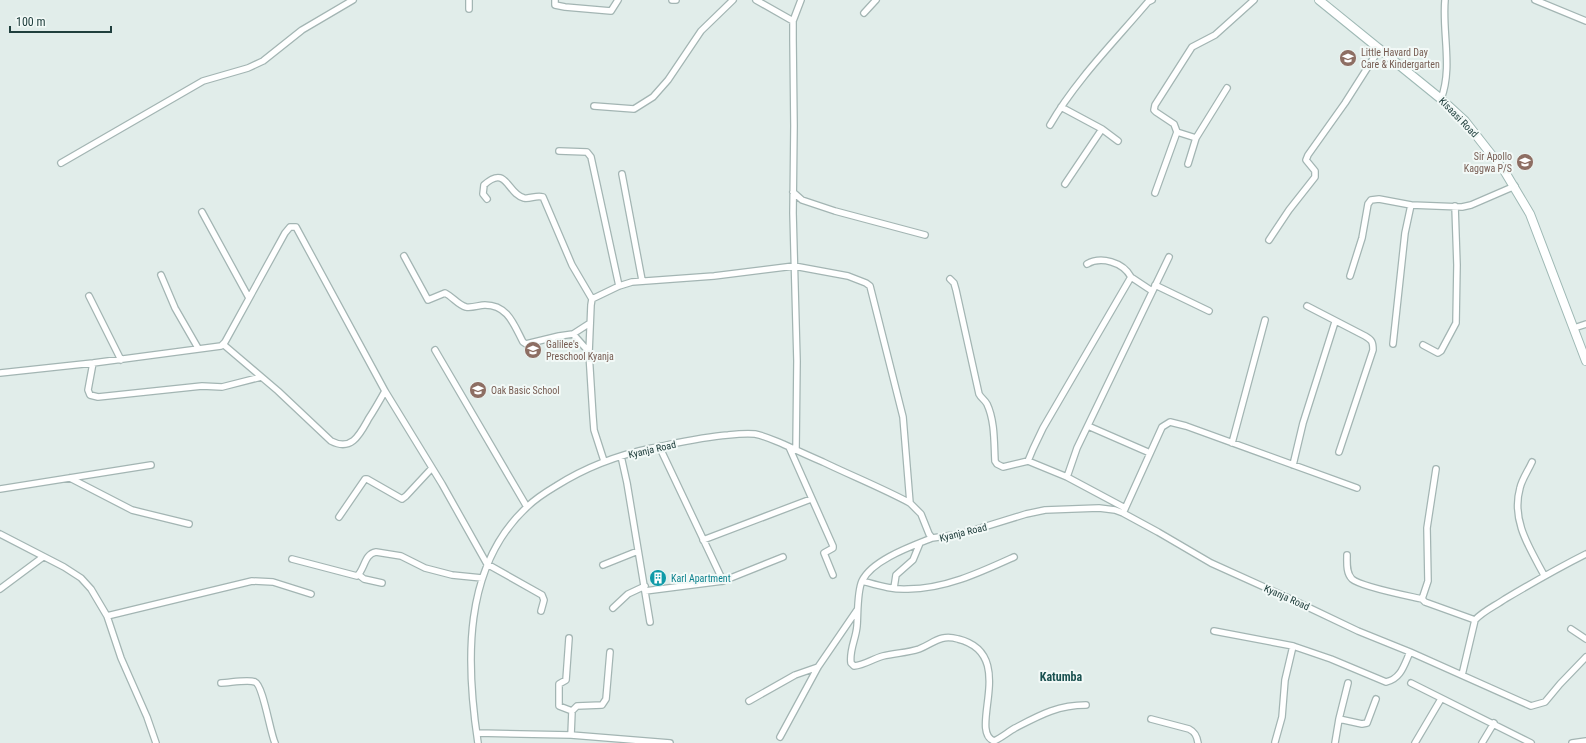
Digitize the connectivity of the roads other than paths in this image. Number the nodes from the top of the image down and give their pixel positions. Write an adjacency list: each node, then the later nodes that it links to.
1 (353, 0): 31 (street)
2 (470, 0): 16 (street)
3 (555, 0): 4 (street)
4 (618, 0)
5 (672, 0): 6 (street)
6 (676, 0)
7 (733, 0): 23 (street)
8 (756, 0): 18 (street)
9 (801, 0): 18 (street)
10 (876, 0): 17 (street)
11 (1152, 0): 24 (street)
12 (1254, 0): 27 (street)
13 (1319, 0): 20 (main road, Kisaasi Road)
14 (1445, 0): 22 (street)
15 (1535, 0): 19 (street)
16 (469, 9)
17 (864, 13)
18 (793, 21): 36 (street)
19 (1586, 21)
20 (1380, 48): 22 (main road, Kisaasi Road); 43 (street)
21 (1227, 88): 28 (street)
22 (1441, 99): 35 (main road, Kisaasi Road)
23 (594, 106)
24 (1061, 107): 25 (street); 26 (street)
25 (1050, 124)
26 (1102, 129): 29 (street); 34 (street)
27 (1177, 132): 28 (street); 37 (street)
28 (1196, 138): 32 (street)
29 (1118, 141)
30 (559, 151): 54 (street)
31 (61, 163)
32 (1188, 164)
33 (622, 174): 52 (street)
34 (1065, 184)
35 (1515, 186): 40 (street); 65 (main road, Kisaasi Road)
36 (793, 192): 42 (street); 47 (street)
37 (1154, 193)
38 (487, 199): 58 (street)
39 (1410, 205): 40 (street); 49 (street); 67 (street)
40 (1455, 206): 69 (street)
41 (202, 212): 57 (street)
42 (924, 235)
43 (1269, 240)
44 (404, 256): 66 (street)
45 (1169, 257): 53 (street)
46 (1087, 264): 50 (street)
47 (794, 266): 52 (street); 83 (street); 99 (street)
48 (161, 275): 70 (street)
49 (1350, 276)
50 (1131, 277): 55 (street); 88 (street)
51 (950, 279): 88 (street)
52 (642, 280): 54 (street)
53 (1155, 285): 55 (street); 60 (street)
54 (619, 286): 58 (street)
55 (1152, 291): 79 (street)
56 (89, 296): 73 (street)
57 (249, 298): 68 (street); 78 (street)
58 (592, 299): 63 (street)
59 (1307, 306): 62 (street)
60 (1209, 311)
61 (1265, 320): 80 (street)
62 (1335, 322): 84 (street); 91 (street)
63 (590, 323): 66 (street); 72 (street)
64 (1586, 324): 65 (street)
65 (1574, 328): 74 (main road, Kisaasi Road)
66 (573, 334): 72 (street)
67 (1393, 344)
68 (224, 345): 70 (street); 77 (street)
69 (1423, 345)
70 (198, 348): 73 (street)
71 (435, 350): 100 (street)
72 (589, 353): 87 (street)
73 (121, 360): 75 (street)
74 (1586, 361)
75 (93, 363): 76 (street); 77 (street)
76 (0, 373)
77 (261, 377): 78 (street)
78 (385, 390): 92 (street)
79 (1088, 426): 85 (street); 94 (street)
80 (1232, 443): 85 (street); 91 (street)
81 (659, 446): 82 (street, Kyanja Road); 86 (street, Kyanja Road); 106 (street)
82 (789, 447): 83 (street, Kyanja Road); 98 (street)
83 (796, 449): 99 (street, Kyanja Road)
84 (1339, 452)
85 (1150, 453): 101 (street)
86 (621, 456): 87 (street, Kyanja Road); 108 (street)
87 (604, 461): 100 (street, Kyanja Road)
88 (1028, 461): 94 (street)
89 (1532, 462): 119 (street)
90 (151, 464): 95 (street)
91 (1293, 465): 96 (street)
92 (432, 468): 102 (street); 115 (street)
93 (1436, 469): 128 (street)
94 (1067, 476): 101 (street)
95 (70, 478): 97 (street); 103 (street)
96 (1357, 488)
97 (0, 489)
98 (811, 499): 106 (street); 118 (street)
99 (910, 503): 105 (street, Kyanja Road)
100 (527, 507): 115 (street, Kyanja Road)
101 (1124, 510): 105 (street, Kyanja Road); 141 (street, Kyanja Road)
102 (339, 517)
103 (189, 524)
104 (0, 534): 111 (street)
105 (932, 538): 107 (street)
106 (704, 540): 121 (street)
107 (920, 543): 122 (street); 125 (street)
108 (638, 551): 116 (street); 124 (street)
109 (1586, 554): 119 (street)
110 (1347, 555): 128 (street)
111 (44, 557): 126 (street); 132 (street)
112 (783, 557): 121 (street)
113 (1014, 557): 125 (street)
114 (292, 559): 117 (street)
115 (487, 564): 120 (street, Kyanja Road); 131 (street)
116 (603, 565)
117 (359, 575): 120 (street); 123 (street)
118 (833, 575)
119 (1544, 575): 133 (street)
120 (482, 578): 156 (street, Kyanja Road)
121 (723, 581): 124 (street)
122 (862, 581): 125 (street); 130 (street)
123 (382, 583)
124 (645, 588): 129 (street); 134 (street)
125 (894, 588)
126 (0, 589)
127 (311, 594): 132 (street)
128 (1422, 599): 133 (street)
129 (613, 608)
130 (857, 610): 143 (street); 151 (street)
131 (541, 611)
132 (107, 616): 162 (street)
133 (1475, 620): 144 (street)
134 (650, 622)
135 (1571, 629): 138 (street)
136 (1214, 631): 139 (street)
137 (569, 638): 152 (street)
138 (1586, 639)
139 (1293, 646): 141 (street); 161 (street)
140 (610, 652): 152 (street)
141 (1410, 652): 144 (street, Kyanja Road)
142 (1586, 657): 144 (street, Kyanja Road)
143 (818, 667): 150 (street); 158 (street)
144 (1462, 675)
145 (221, 683): 163 (street)
146 (1348, 683): 154 (street)
147 (1411, 683): 149 (street)
148 (1376, 698): 154 (street)
149 (1441, 699): 155 (street); 168 (street)
150 (749, 701)
151 (1086, 705)
152 (572, 711): 157 (street)
153 (1151, 719): 166 (street)
154 (1339, 719): 167 (street)
155 (1494, 724): 159 (street); 169 (street)
156 (477, 733): 157 (street); 164 (street, Kyanja Road)
157 (571, 735): 165 (street)
158 (780, 737)
159 (1523, 741): 170 (street)
160 (1586, 741): 171 (street)
161 (1275, 742)
162 (156, 743)
163 (275, 743)
164 (478, 743)
165 (670, 743)
166 (1198, 743)
167 (1335, 743)
168 (1415, 743)
169 (1482, 743)
170 (1531, 743)
171 (1576, 743)

